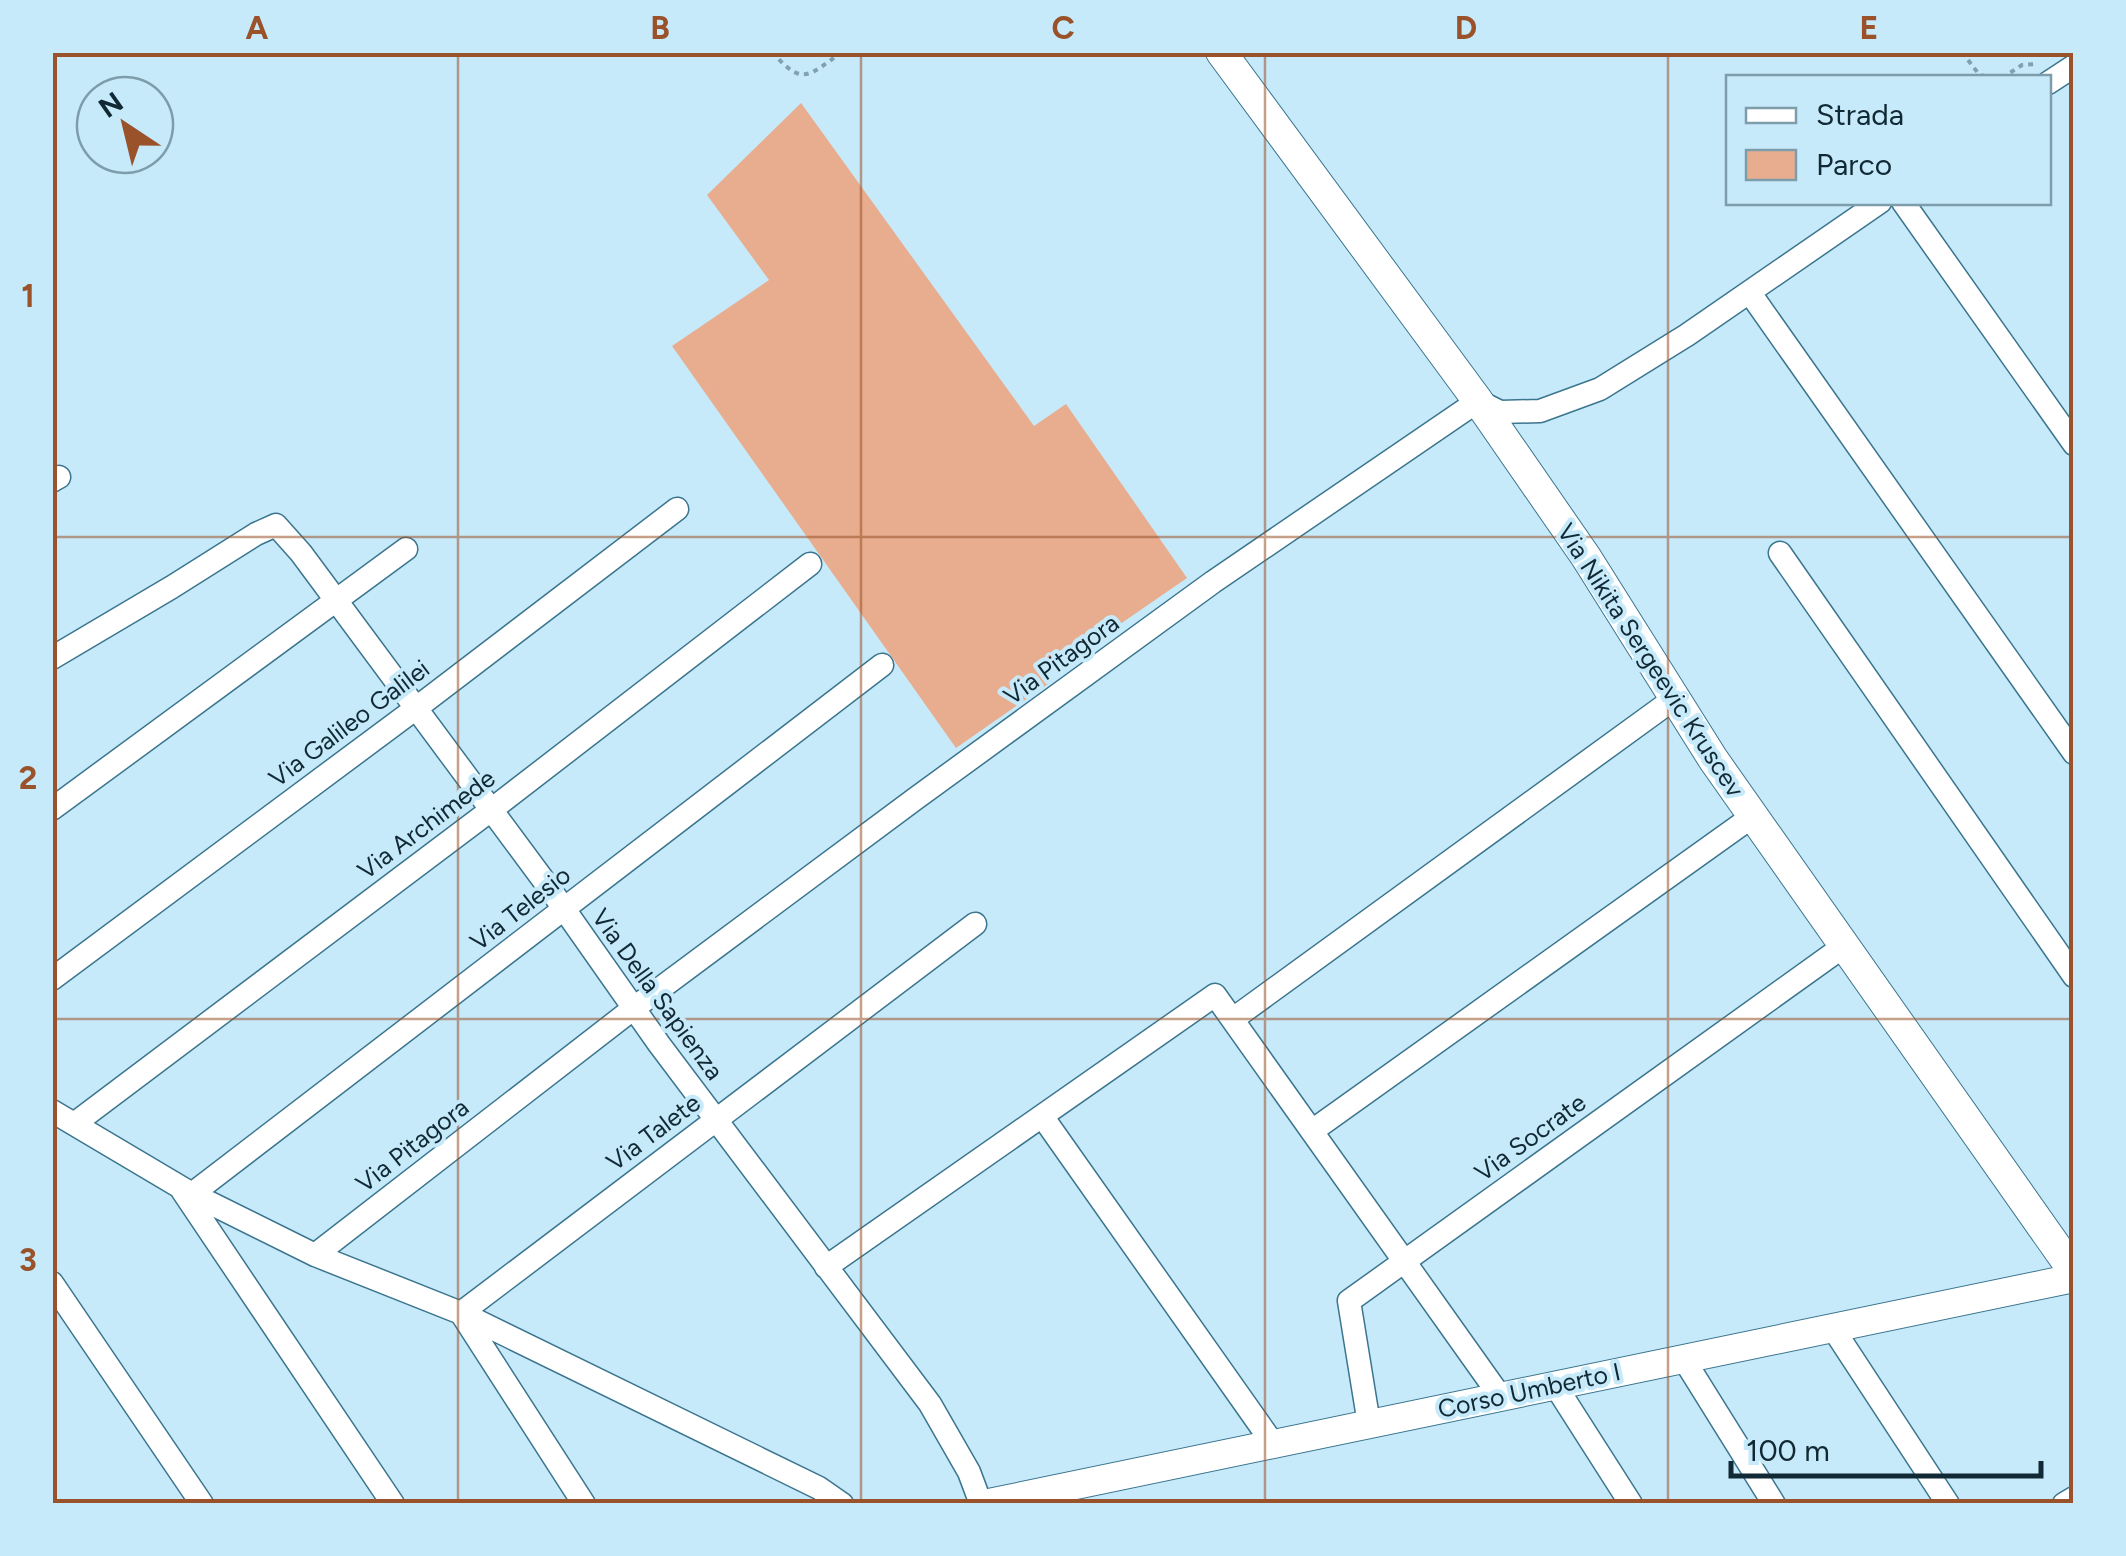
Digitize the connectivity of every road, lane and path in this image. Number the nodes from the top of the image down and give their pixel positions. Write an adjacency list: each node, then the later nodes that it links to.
1 (772, 52): 2 (path)
2 (842, 52)
3 (1221, 52): 13 (main road, Via Nikita Sergeevic Kruscev)
4 (1962, 52): 6 (path)
5 (2074, 66): 9 (street)
6 (1982, 75)
7 (2007, 75): 8 (path)
8 (2046, 75)
9 (2051, 81)
10 (1876, 205): 12 (street)
11 (1904, 205): 14 (street)
12 (1750, 292): 13 (street); 24 (street)
13 (1478, 401): 22 (main road, Via Nikita Sergeevic Kruscev); 33 (street, Via Pitagora)
14 (2074, 444)
15 (677, 509): 23 (street, Via Galileo Galilei)
16 (406, 549): 19 (street)
17 (1780, 553): 31 (street)
18 (810, 564): 26 (street, Via Archimede)
19 (335, 601): 20 (street, Via Della Sapienza); 23 (street, Via Della Sapienza); 25 (street)
20 (52, 658)
21 (882, 665): 28 (street, Via Telesio)
22 (1675, 698): 27 (main road, Via Nikita Sergeevic Kruscev); 34 (street)
23 (416, 709): 26 (street, Via Della Sapienza); 32 (street, Via Galileo Galilei)
24 (2074, 754)
25 (52, 809)
26 (491, 810): 28 (street, Via Della Sapienza); 38 (street, Via Archimede)
27 (1754, 816): 30 (main road, Via Nikita Sergeevic Kruscev); 39 (street)
28 (564, 909): 33 (street, Via Della Sapienza); 40 (street, Via Telesio)
29 (975, 924): 37 (street, Via Talete)
30 (1844, 946): 42 (street, Via Socrate); 44 (main road, Via Nikita Sergeevic Kruscev)
31 (2074, 976)
32 (52, 979)
33 (634, 1008): 37 (street, Via Della Sapienza); 41 (street, Via Pitagora)
34 (1233, 1020): 36 (street); 39 (street)
35 (52, 1111): 38 (street)
36 (1042, 1116): 43 (street); 52 (street)
37 (716, 1120): 43 (street, Via Della Sapienza); 46 (street, Via Talete)
38 (74, 1124): 40 (street)
39 (1312, 1131): 42 (street)
40 (186, 1191): 41 (street); 56 (street)
41 (316, 1254): 46 (street)
42 (1404, 1261): 50 (street); 51 (street, Via Socrate)
43 (826, 1267): 59 (street, Via Della Sapienza)
44 (2074, 1275): 47 (street, Corso Umberto I)
45 (52, 1283): 55 (street)
46 (461, 1313): 57 (street); 58 (street)
47 (1832, 1328): 48 (street, Corso Umberto I); 62 (street)
48 (1683, 1358): 49 (street, Corso Umberto I); 61 (street)
49 (1555, 1385): 50 (street, Corso Umberto I); 60 (street)
50 (1500, 1396): 51 (street, Corso Umberto I)
51 (1369, 1424): 52 (street, Corso Umberto I)
52 (1274, 1445): 53 (street, Corso Umberto I)
53 (1063, 1496): 59 (street, Corso Umberto I)
54 (2074, 1498): 63 (street)
55 (202, 1504)
56 (392, 1504)
57 (584, 1504)
58 (842, 1504)
59 (983, 1504)
60 (1631, 1504)
61 (1774, 1504)
62 (1948, 1504)
63 (2064, 1504)

